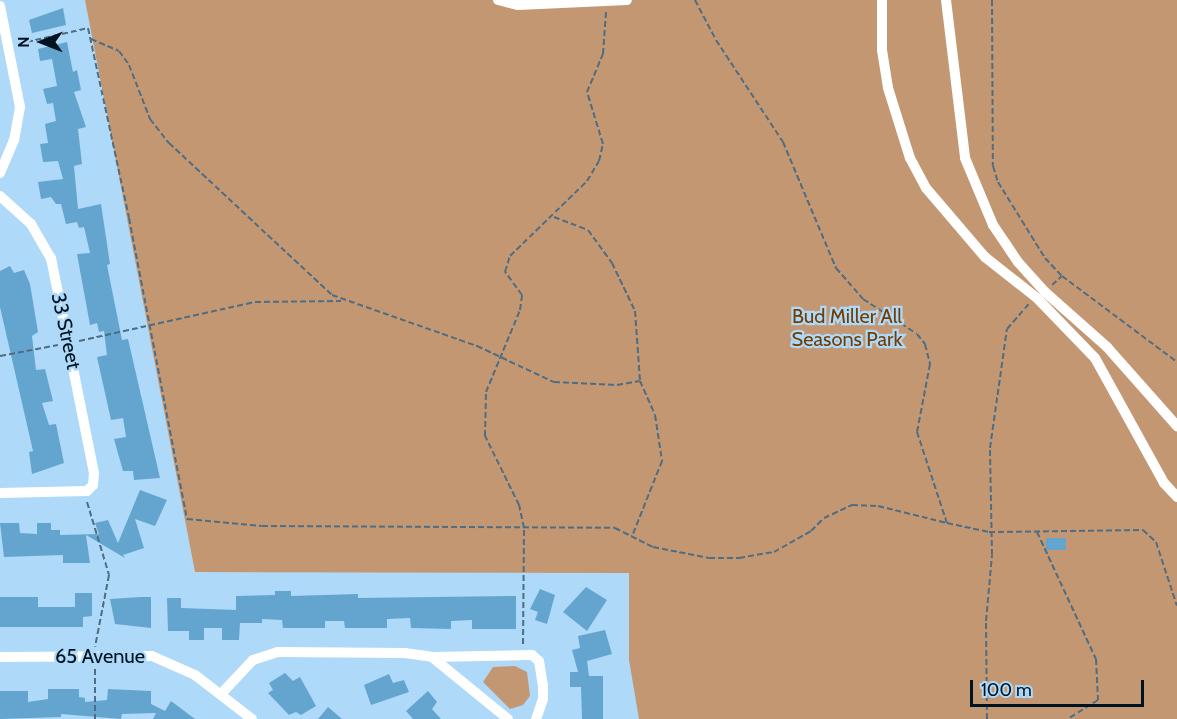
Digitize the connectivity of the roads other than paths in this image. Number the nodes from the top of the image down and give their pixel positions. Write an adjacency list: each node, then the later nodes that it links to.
1 (498, 0): 2 (street)
2 (627, 0)
3 (882, 0): 11 (street)
4 (946, 0): 9 (street)
5 (0, 6): 6 (street)
6 (2, 26): 7 (street)
7 (0, 173)
8 (0, 196): 10 (street, 33 Street)
9 (1177, 426)
10 (0, 494)
11 (1177, 497)
12 (0, 657): 14 (street, 65 Avenue)
13 (432, 657): 14 (street); 16 (street); 17 (street)
14 (222, 693): 15 (street, 65 Avenue)
15 (252, 719)
16 (508, 719)
17 (536, 719)

